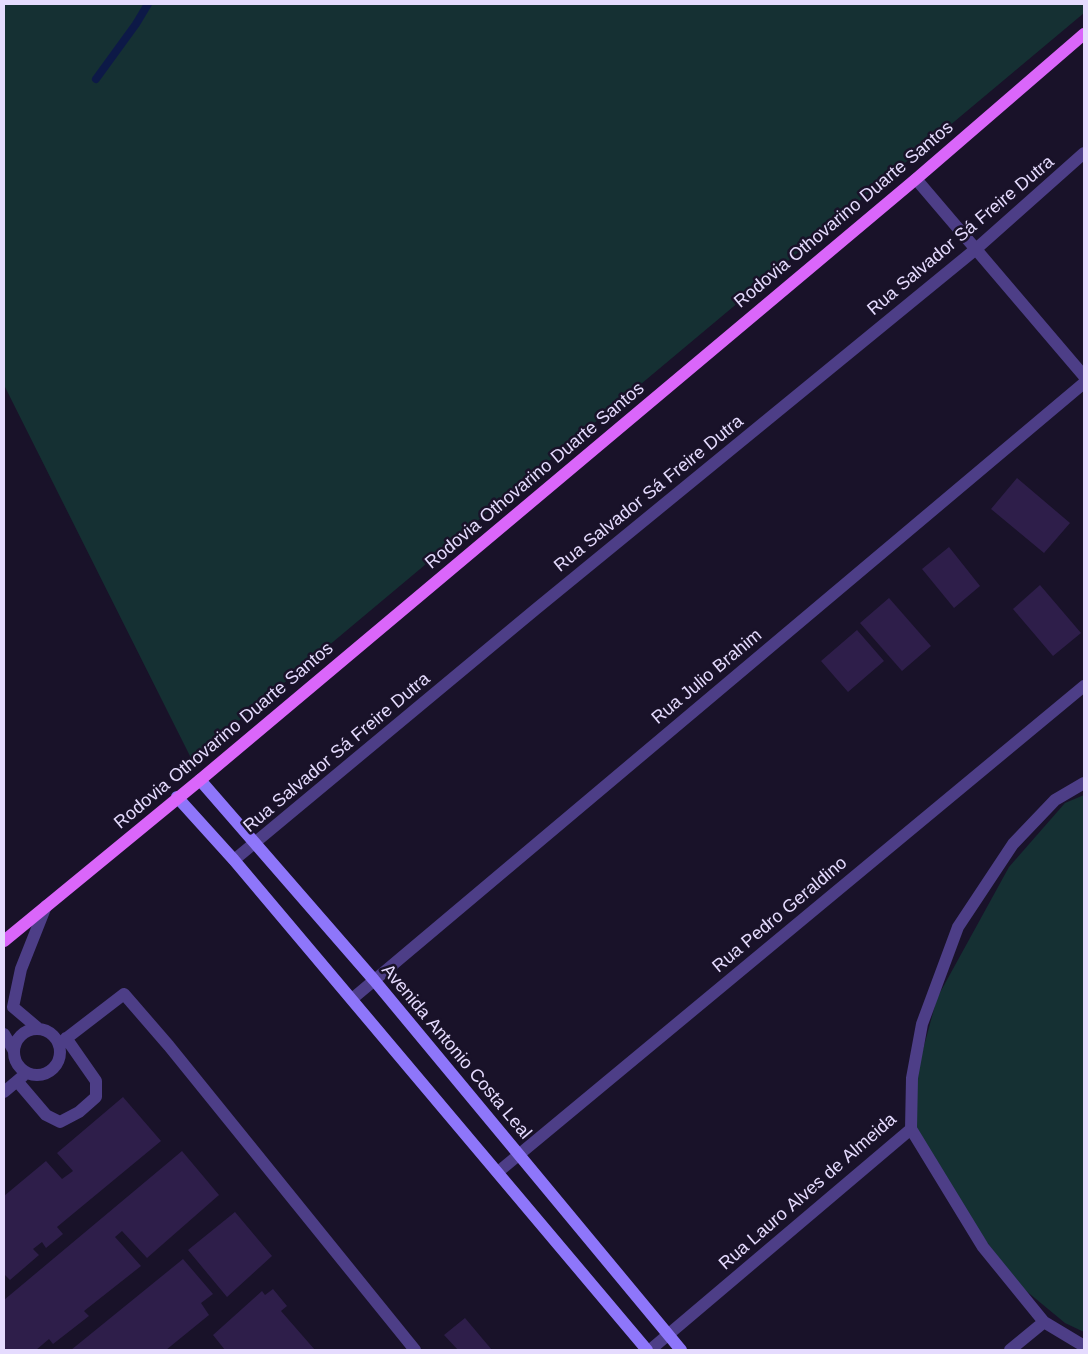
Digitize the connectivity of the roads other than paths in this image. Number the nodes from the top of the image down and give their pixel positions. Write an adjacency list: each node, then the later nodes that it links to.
1 (1084, 34): 3 (main road, Rodovia Othovarino Duarte Santos)
2 (1084, 153): 4 (street, Rua Salvador Sá Freire Dutra)
3 (916, 179): 4 (street); 8 (main road, Rodovia Othovarino Duarte Santos)
4 (976, 249): 5 (street); 11 (street, Rua Salvador Sá Freire Dutra)
5 (1084, 376)
6 (1084, 383): 15 (street, Rua Julio Brahim)
7 (1084, 686): 25 (street, Rua Pedro Geraldino)
8 (200, 780): 10 (main road, Rodovia Othovarino Duarte Santos); 11 (street, Avenida Antonio Costa Leal)
9 (1084, 783): 24 (street, Rua Lauro Alves de Almeida)
10 (177, 798): 12 (street); 13 (main road, Rodovia Othovarino Duarte Santos)
11 (254, 844): 12 (street, Rua Salvador Sá Freire Dutra); 15 (street, Avenida Antonio Costa Leal)
12 (234, 860): 16 (street)
13 (46, 906): 14 (main road, Rodovia Othovarino Duarte Santos); 17 (street)
14 (4, 941)
15 (374, 980): 16 (street, Rua Julio Brahim); 25 (street, Avenida Antonio Costa Leal)
16 (352, 999): 26 (street)
17 (8, 1008): 18 (street)
18 (39, 1029): 20 (street); 21 (street)
19 (4, 1034): 21 (street)
20 (62, 1041): 22 (street); 22 (street); 30 (street)
21 (14, 1051): 22 (street)
22 (22, 1077): 23 (street)
23 (4, 1092)
24 (911, 1129): 27 (street); 28 (street, Rua Lauro Alves de Almeida)
25 (518, 1154): 26 (street, Rua Pedro Geraldino); 28 (street, Avenida Antonio Costa Leal)
26 (498, 1172): 31 (street)
27 (1044, 1322): 29 (street); 33 (street)
28 (669, 1335): 31 (street, Rua Lauro Alves de Almeida); 32 (street, Avenida Antonio Costa Leal)
29 (1084, 1346)
30 (415, 1350)
31 (649, 1350)
32 (681, 1350)
33 (1010, 1350)

